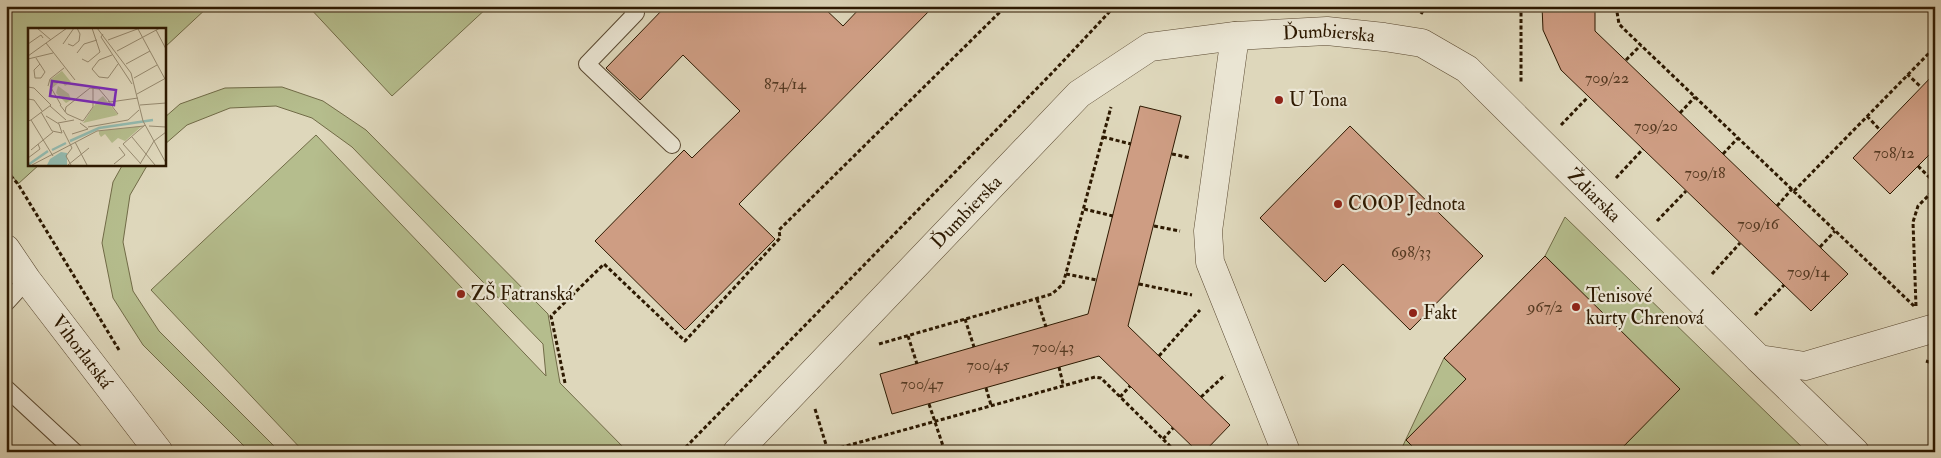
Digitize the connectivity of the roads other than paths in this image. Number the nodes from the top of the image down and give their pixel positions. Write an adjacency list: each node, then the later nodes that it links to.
1 (630, 6): 4 (lane)
2 (1235, 36): 3 (street, Ďumbierska); 13 (street, Ďumbierska); 14 (street)
3 (1422, 43): 9 (street, Ždiarska)
4 (672, 145)
5 (6, 249): 6 (street, Vihorlatská)
6 (27, 280): 7 (lane); 11 (street, Vihorlatská)
7 (6, 303)
8 (1935, 328): 9 (street)
9 (1758, 359): 15 (street, Ždiarska)
10 (6, 388): 12 (lane)
11 (154, 450)
12 (75, 452)
13 (737, 452)
14 (1286, 452)
15 (1854, 452)

